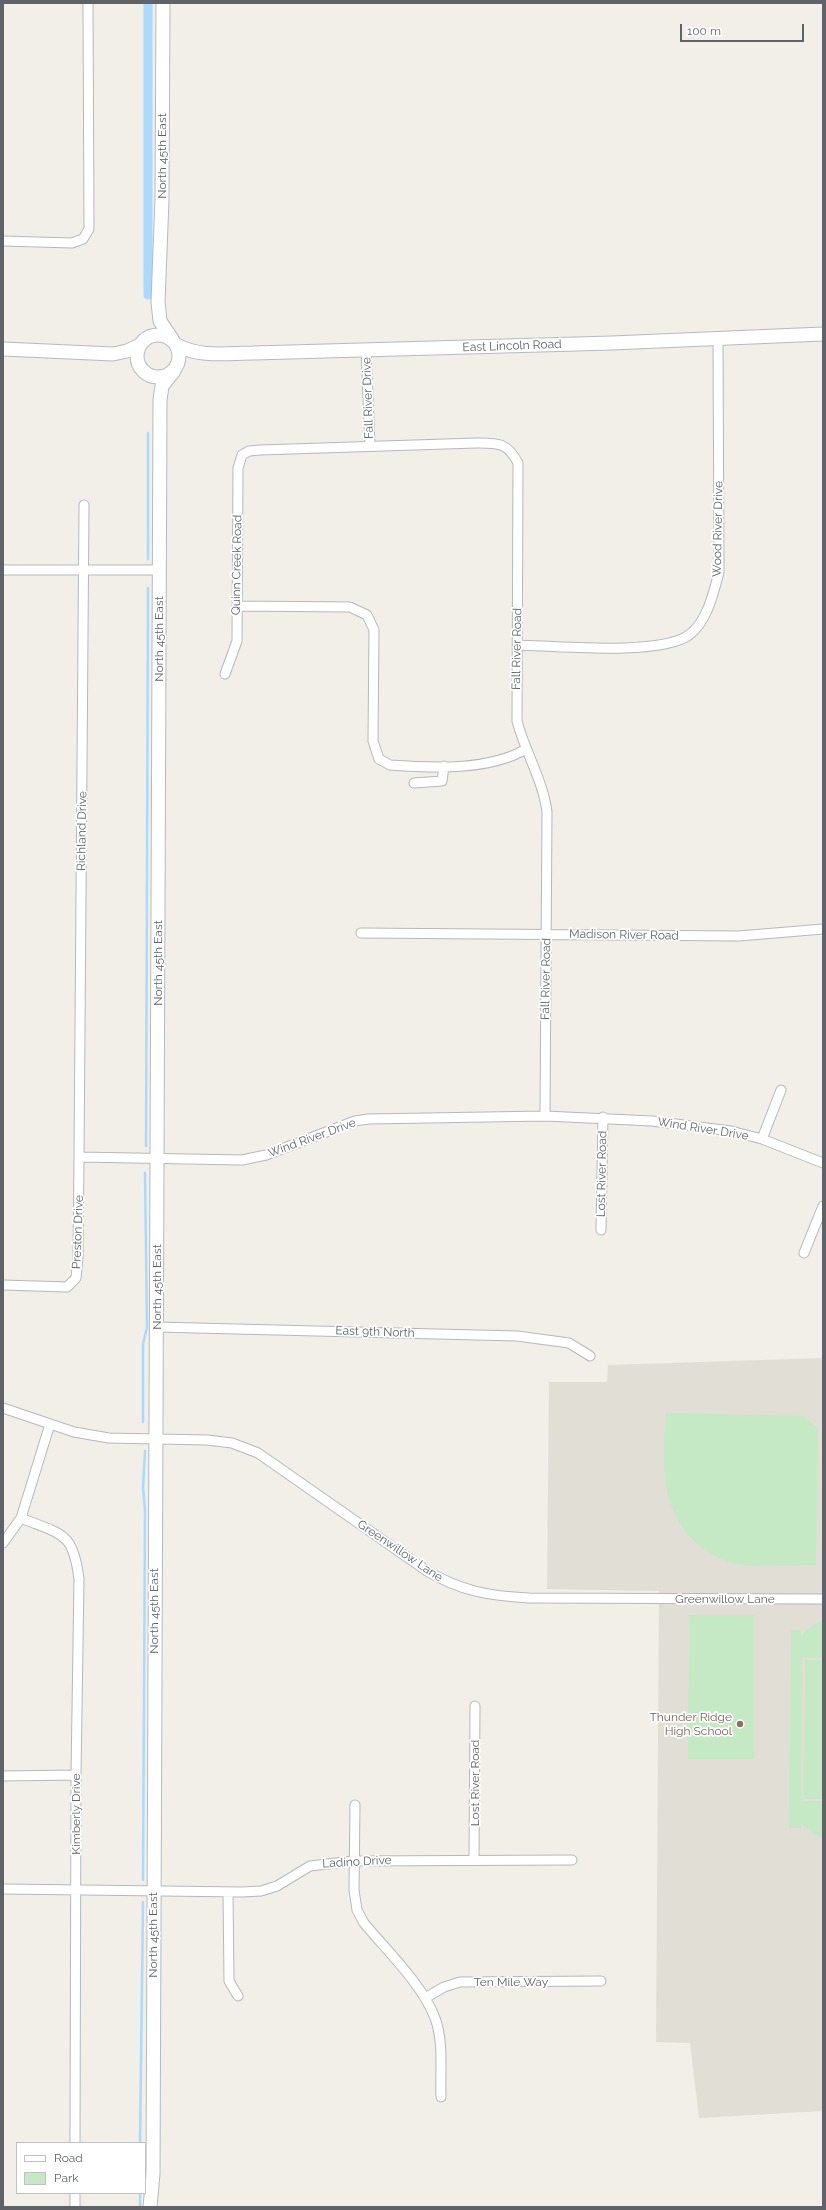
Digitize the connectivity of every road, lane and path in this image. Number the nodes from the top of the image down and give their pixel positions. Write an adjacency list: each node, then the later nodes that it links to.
1 (88, 3): 3 (street)
2 (163, 3): 4 (main road, North 45th East)
3 (3, 241)
4 (158, 309): 7 (main road, North 45th East); 8 (main road, North 45th East)
5 (823, 334): 6 (main road, East Lincoln Road)
6 (718, 338): 10 (main road, East Lincoln Road); 23 (street, Wood River Drive)
7 (143, 342): 8 (main road); 11 (main road); 14 (main road)
8 (174, 342): 12 (main road, East Lincoln Road); 13 (main road)
9 (3, 350): 11 (main road)
10 (366, 350): 12 (main road, East Lincoln Road); 16 (street, Fall River Drive)
11 (113, 354): 14 (main road)
12 (201, 354): 13 (main road, East Lincoln Road)
13 (176, 368): 14 (main road); 15 (main road, North 45th East)
14 (144, 370): 15 (main road, North 45th East)
15 (160, 400): 20 (main road, North 45th East)
16 (370, 446): 17 (street, Fall River Road); 23 (street, Fall River Road)
17 (242, 455): 22 (street, Quinn Creek Road)
18 (84, 505): 21 (street, Richland Drive)
19 (3, 570): 21 (street)
20 (160, 570): 21 (street); 36 (main road, North 45th East)
21 (84, 571): 35 (street, Richland Drive)
22 (237, 606): 24 (street, Quinn Creek Road); 26 (street)
23 (518, 645): 25 (street, Fall River Road)
24 (225, 674)
25 (526, 749): 26 (street); 30 (street, Fall River Road)
26 (444, 766): 27 (street)
27 (414, 783)
28 (823, 929): 30 (street, Madison River Road)
29 (361, 933): 30 (street, Madison River Road)
30 (546, 934): 32 (street, Fall River Road)
31 (781, 1090): 34 (street)
32 (545, 1116): 33 (street, Wind River Drive); 36 (street, Wind River Drive)
33 (603, 1117): 34 (street, Wind River Drive); 39 (street, Lost River Road)
34 (762, 1139): 37 (street, Wind River Drive)
35 (79, 1157): 36 (street, Wind River Drive); 41 (street, Preston Drive)
36 (157, 1157): 42 (main road, North 45th East)
37 (823, 1163)
38 (823, 1206): 40 (street)
39 (601, 1230)
40 (804, 1253)
41 (3, 1285)
42 (156, 1327): 43 (street, East 9th North); 46 (main road, North 45th East)
43 (590, 1356)
44 (3, 1408): 45 (street, Greenwillow Lane)
45 (50, 1424): 46 (street, Greenwillow Lane); 47 (street)
46 (155, 1439): 49 (street, Greenwillow Lane); 59 (main road, North 45th East)
47 (21, 1518): 48 (street); 51 (street, Kimberly Drive)
48 (3, 1543)
49 (823, 1599)
50 (475, 1706): 54 (street, Lost River Road)
51 (76, 1775): 52 (street); 58 (street, Kimberly Drive)
52 (3, 1776)
53 (355, 1805): 55 (street)
54 (474, 1859): 55 (street, Ladino Drive); 56 (street, Ladino Drive)
55 (353, 1860): 60 (street, Ladino Drive); 63 (street)
56 (572, 1860)
57 (3, 1889): 58 (street, Ladino Drive)
58 (76, 1890): 59 (street, Ladino Drive); 65 (street, Kimberly Drive)
59 (153, 1890): 60 (street, Ladino Drive); 66 (main road, North 45th East)
60 (228, 1892): 62 (street)
61 (601, 1981): 63 (street, Ten Mile Way)
62 (238, 1996)
63 (425, 1998): 64 (street)
64 (441, 2097)
65 (75, 2142)
66 (153, 2174): 69 (main road, North 45th East); 70 (main road, North 45th East)
67 (75, 2194): 68 (street)
68 (75, 2207)
69 (150, 2207)
70 (156, 2207)

